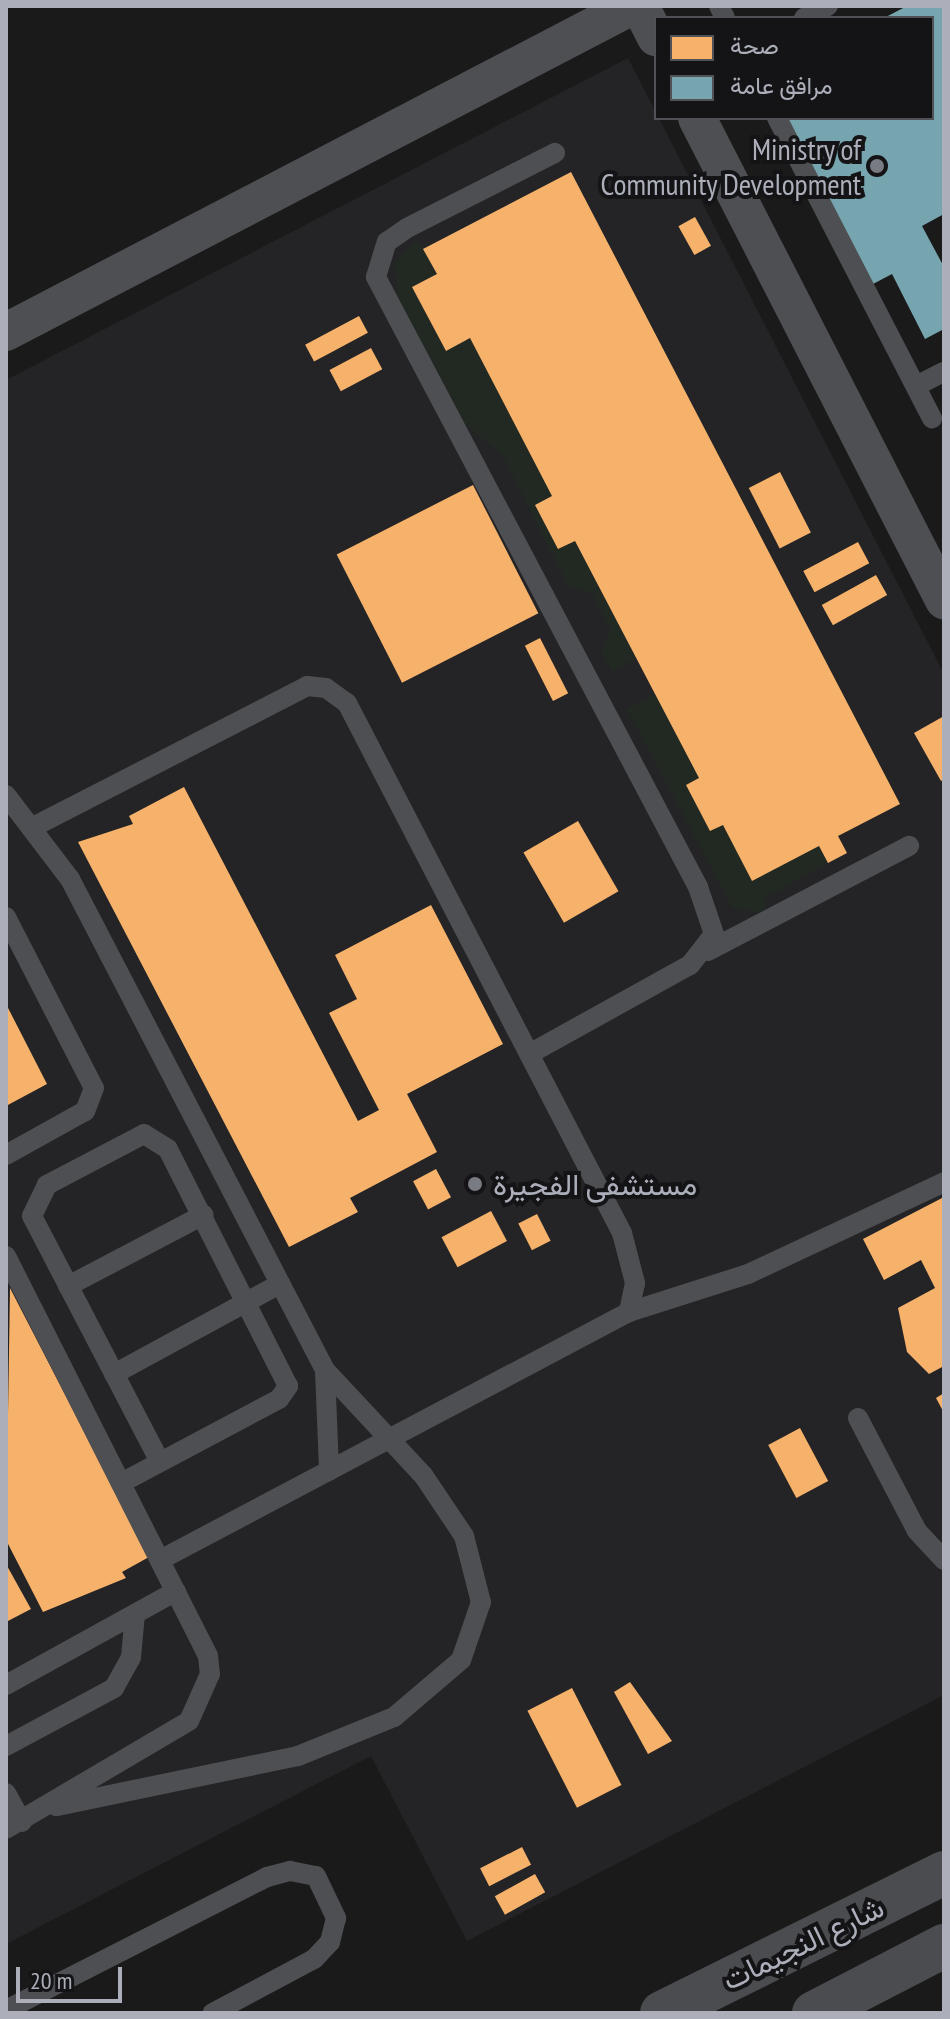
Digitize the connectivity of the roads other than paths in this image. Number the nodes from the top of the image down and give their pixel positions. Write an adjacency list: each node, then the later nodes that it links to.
1 (632, 6): 9 (street)
2 (640, 6): 5 (street)
3 (828, 6): 4 (lane)
4 (808, 16)
5 (654, 33)
6 (698, 120): 13 (street)
7 (778, 120): 11 (lane)
8 (555, 153): 18 (lane)
9 (6, 332)
10 (944, 372): 11 (lane)
11 (916, 386): 12 (lane)
12 (932, 418)
13 (944, 600)
14 (6, 795): 15 (lane)
15 (35, 826): 19 (lane); 24 (lane)
16 (909, 846): 18 (lane)
17 (6, 917): 20 (lane)
18 (708, 951): 19 (lane)
19 (531, 1053): 27 (lane)
20 (6, 1155)
21 (944, 1182): 27 (lane)
22 (203, 1215): 25 (lane); 25 (lane); 26 (lane)
23 (9, 1269): 34 (lane)
24 (278, 1285): 26 (lane); 28 (lane)
25 (68, 1286): 29 (lane)
26 (248, 1301): 29 (lane); 32 (lane)
27 (629, 1312): 31 (lane)
28 (325, 1370): 31 (lane); 33 (lane)
29 (114, 1374): 32 (lane)
30 (858, 1418): 36 (lane)
31 (391, 1438): 33 (lane); 42 (lane)
32 (160, 1462): 34 (lane)
33 (329, 1471): 35 (lane)
34 (121, 1483): 35 (lane)
35 (160, 1560): 37 (lane)
36 (944, 1560)
37 (176, 1591): 38 (lane); 42 (lane)
38 (135, 1614): 39 (lane); 40 (lane)
39 (6, 1685)
40 (6, 1746)
41 (6, 1793): 43 (lane)
42 (56, 1806): 43 (lane)
43 (14, 1825)
44 (944, 1873): 48 (main road, شارع النجيمات)
45 (944, 1946): 49 (main road)
46 (6, 2010): 47 (lane)
47 (213, 2013)
48 (662, 2013)
49 (814, 2013)

